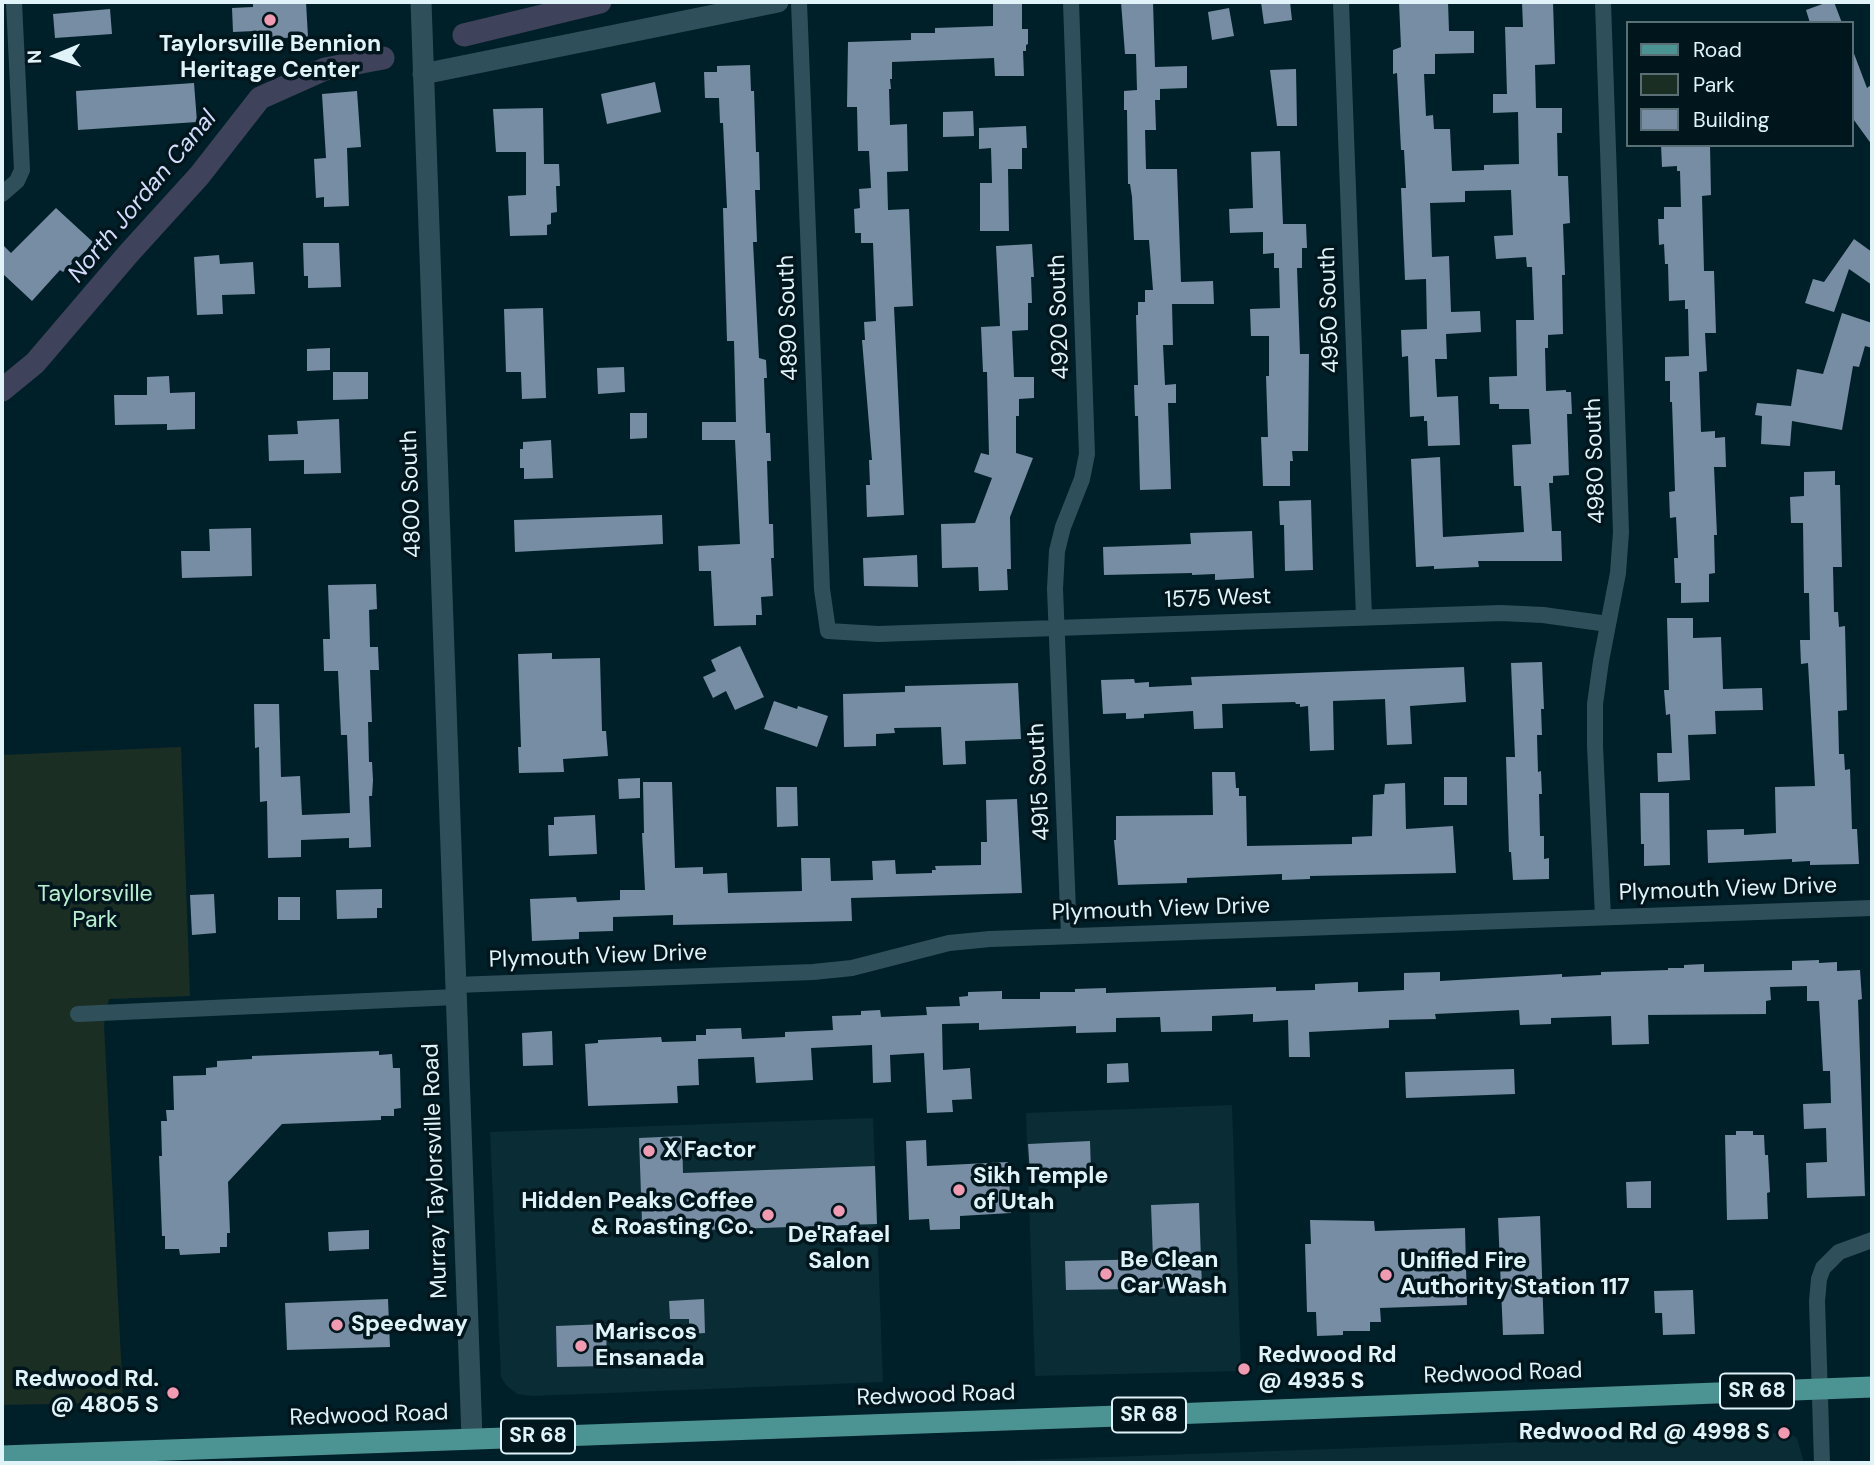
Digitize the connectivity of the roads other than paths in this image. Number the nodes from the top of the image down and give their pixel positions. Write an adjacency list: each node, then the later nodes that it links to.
1 (14, 2): 9 (street)
2 (421, 2): 8 (street, 4800 South)
3 (778, 2): 8 (street)
4 (799, 2): 13 (street, 4890 South)
5 (1071, 2): 12 (street, 4920 South)
6 (1341, 2): 10 (street, 4950 South)
7 (1603, 2): 11 (street, 4980 South)
8 (423, 74): 17 (street, 4800 South)
9 (2, 194)
10 (1364, 617): 11 (street, 1575 West); 12 (street, 1575 West)
11 (1608, 624): 15 (street, 4980 South)
12 (1055, 627): 13 (street, 1575 West); 16 (street, 4915 South)
13 (828, 631)
14 (1872, 908): 15 (street, Plymouth View Drive)
15 (1603, 917): 16 (street, Plymouth View Drive)
16 (1069, 936): 17 (street, Plymouth View Drive)
17 (456, 991): 18 (street, Plymouth View Drive); 22 (street, Murray Taylorsville Road)
18 (78, 1014)
19 (1872, 1240): 21 (street)
20 (1872, 1387): 21 (main road, Redwood Road / SR 68)
21 (1820, 1389): 22 (main road, Redwood Road / SR 68); 25 (street)
22 (472, 1438): 24 (main road, Redwood Road / SR 68)
23 (2, 1456): 24 (main road, Redwood Road / SR 68)
24 (163, 1457)
25 (1822, 1463)

